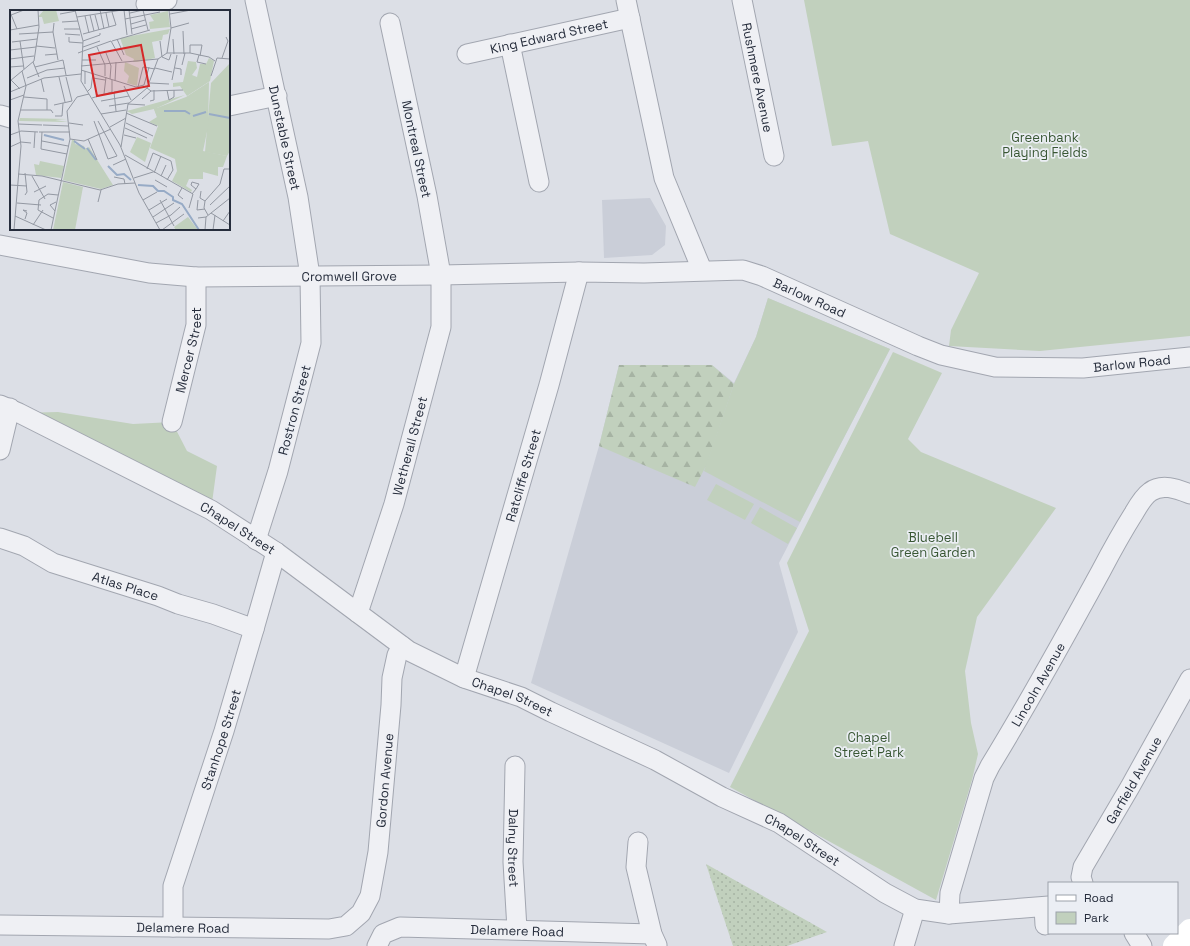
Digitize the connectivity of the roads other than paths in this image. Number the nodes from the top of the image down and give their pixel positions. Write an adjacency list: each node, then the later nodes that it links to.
1 (167, 0): 4 (street)
2 (255, 0): 9 (street, Dunstable Street)
3 (742, 0): 13 (street, Rushmere Avenue)
4 (146, 4)
5 (628, 9): 7 (street, King Edward Street); 16 (street)
6 (390, 23): 18 (street, Montreal Street)
7 (510, 44): 8 (street, King Edward Street); 14 (street)
8 (467, 54)
9 (277, 96): 10 (street); 19 (street, Dunstable Street)
10 (230, 106)
11 (0, 115): 12 (street)
12 (10, 118)
13 (774, 156)
14 (539, 182)
15 (0, 245): 20 (street, Cromwell Grove)
16 (702, 270): 17 (street, Cromwell Grove); 21 (street, Barlow Road)
17 (579, 272): 18 (street, Cromwell Grove); 32 (street, Ratcliffe Street)
18 (441, 275): 19 (street, Cromwell Grove); 29 (street, Wetherall Street)
19 (310, 276): 20 (street, Cromwell Grove); 27 (street, Rostron Street)
20 (196, 277): 23 (street, Mercer Street)
21 (1190, 357)
22 (5, 406): 24 (street); 27 (street, Chapel Street)
23 (172, 422)
24 (1, 443)
25 (1182, 491): 40 (street, Lincoln Avenue)
26 (0, 538): 30 (street, Atlas Place)
27 (256, 540): 28 (street, Chapel Street)
28 (276, 552): 29 (street, Chapel Street); 30 (street, Stanhope Street)
29 (358, 613): 31 (street, Chapel Street)
30 (254, 629): 42 (street, Stanhope Street)
31 (402, 646): 32 (street, Chapel Street); 38 (street, Gordon Avenue)
32 (464, 678): 37 (street, Chapel Street)
33 (1190, 679): 36 (street, Garfield Avenue)
34 (515, 766): 43 (street, Dalny Street)
35 (638, 842): 47 (street)
36 (1083, 882)
37 (915, 909): 40 (street, Chapel Street); 48 (street)
38 (361, 913): 42 (street, Delamere Road)
39 (1046, 913): 40 (street, Chapel Street)
40 (949, 914)
41 (0, 925): 42 (street, Delamere Road)
42 (173, 927)
43 (517, 929): 46 (street, Delamere Road); 47 (street, Delamere Road)
44 (1190, 930): 50 (main road)
45 (1135, 934): 49 (street)
46 (380, 940)
47 (655, 940)
48 (904, 946)
49 (1142, 946)
50 (1174, 946)

